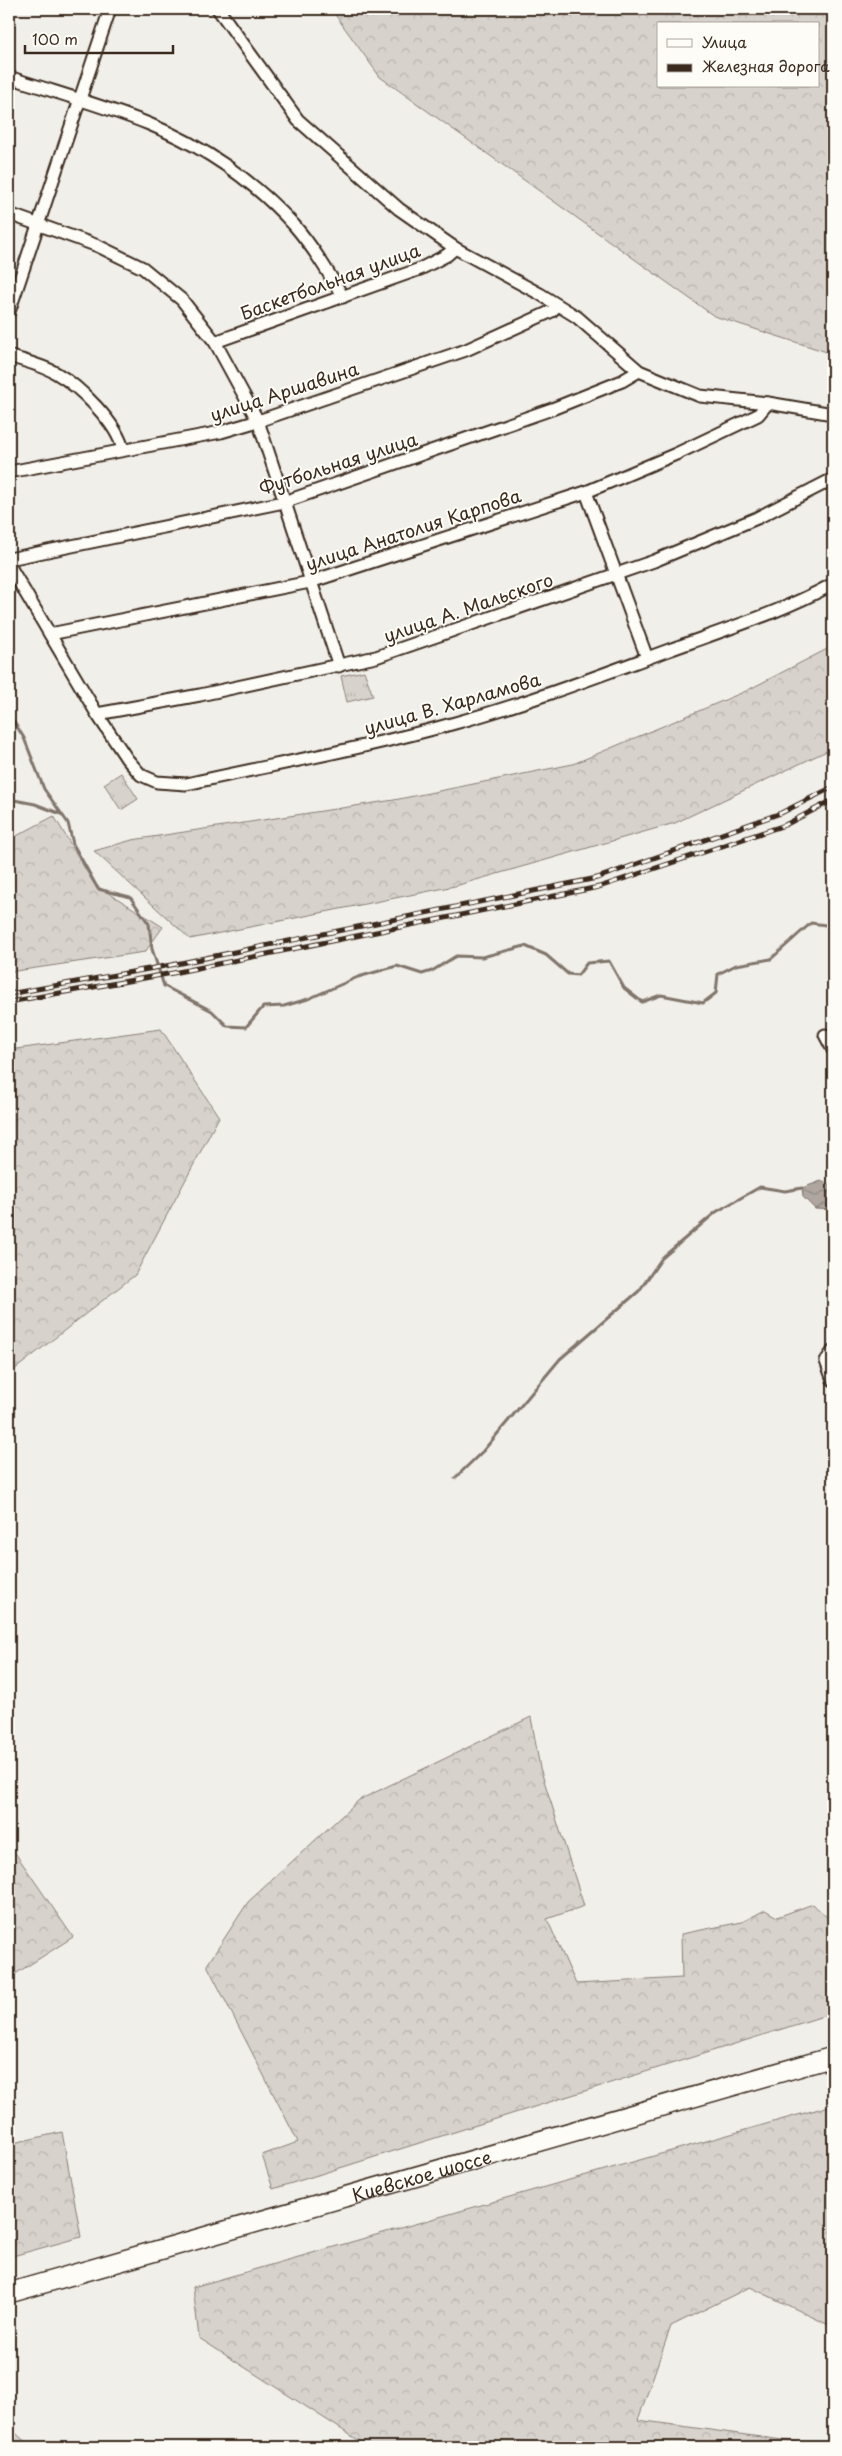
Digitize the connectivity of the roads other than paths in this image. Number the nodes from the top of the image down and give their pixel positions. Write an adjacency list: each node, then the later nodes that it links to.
1 (110, 9): 4 (street)
2 (218, 9): 7 (street)
3 (9, 77): 4 (street)
4 (79, 101): 6 (street); 8 (street)
5 (9, 214): 6 (street)
6 (37, 223): 10 (street); 11 (street)
7 (455, 248): 8 (street, Баскетбольная улица); 9 (street)
8 (343, 297): 11 (street, Баскетбольная улица)
9 (557, 305): 13 (street); 16 (street, улица Аршавина)
10 (9, 312)
11 (215, 342): 16 (street)
12 (9, 356): 17 (street)
13 (639, 371): 14 (street); 21 (street, Футбольная улица)
14 (768, 403): 15 (street); 20 (street, улица Анатолия Карпова)
15 (833, 414)
16 (258, 421): 17 (street, улица Аршавина); 21 (street)
17 (123, 450): 18 (street, улица Аршавина)
18 (9, 472)
19 (833, 479): 24 (street, улица А. Мальского)
20 (586, 492): 24 (street); 25 (street, улица Анатолия Карпова)
21 (284, 502): 22 (street, Футбольная улица); 25 (street)
22 (9, 559)
23 (9, 565): 27 (street, улица В. Харламова)
24 (615, 574): 28 (street); 29 (street, улица А. Мальского)
25 (310, 582): 27 (street, улица Анатолия Карпова); 29 (street)
26 (833, 584): 28 (street, улица В. Харламова)
27 (50, 634): 30 (street, улица В. Харламова)
28 (647, 658): 30 (street, улица В. Харламова)
29 (338, 666): 30 (street, улица А. Мальского)
30 (97, 714)
31 (825, 1035): 32 (street)
32 (833, 1050)
33 (833, 1350): 34 (street)
34 (833, 1380)
35 (833, 2057): 36 (highway, Киевское шоссе)
36 (9, 2293)

